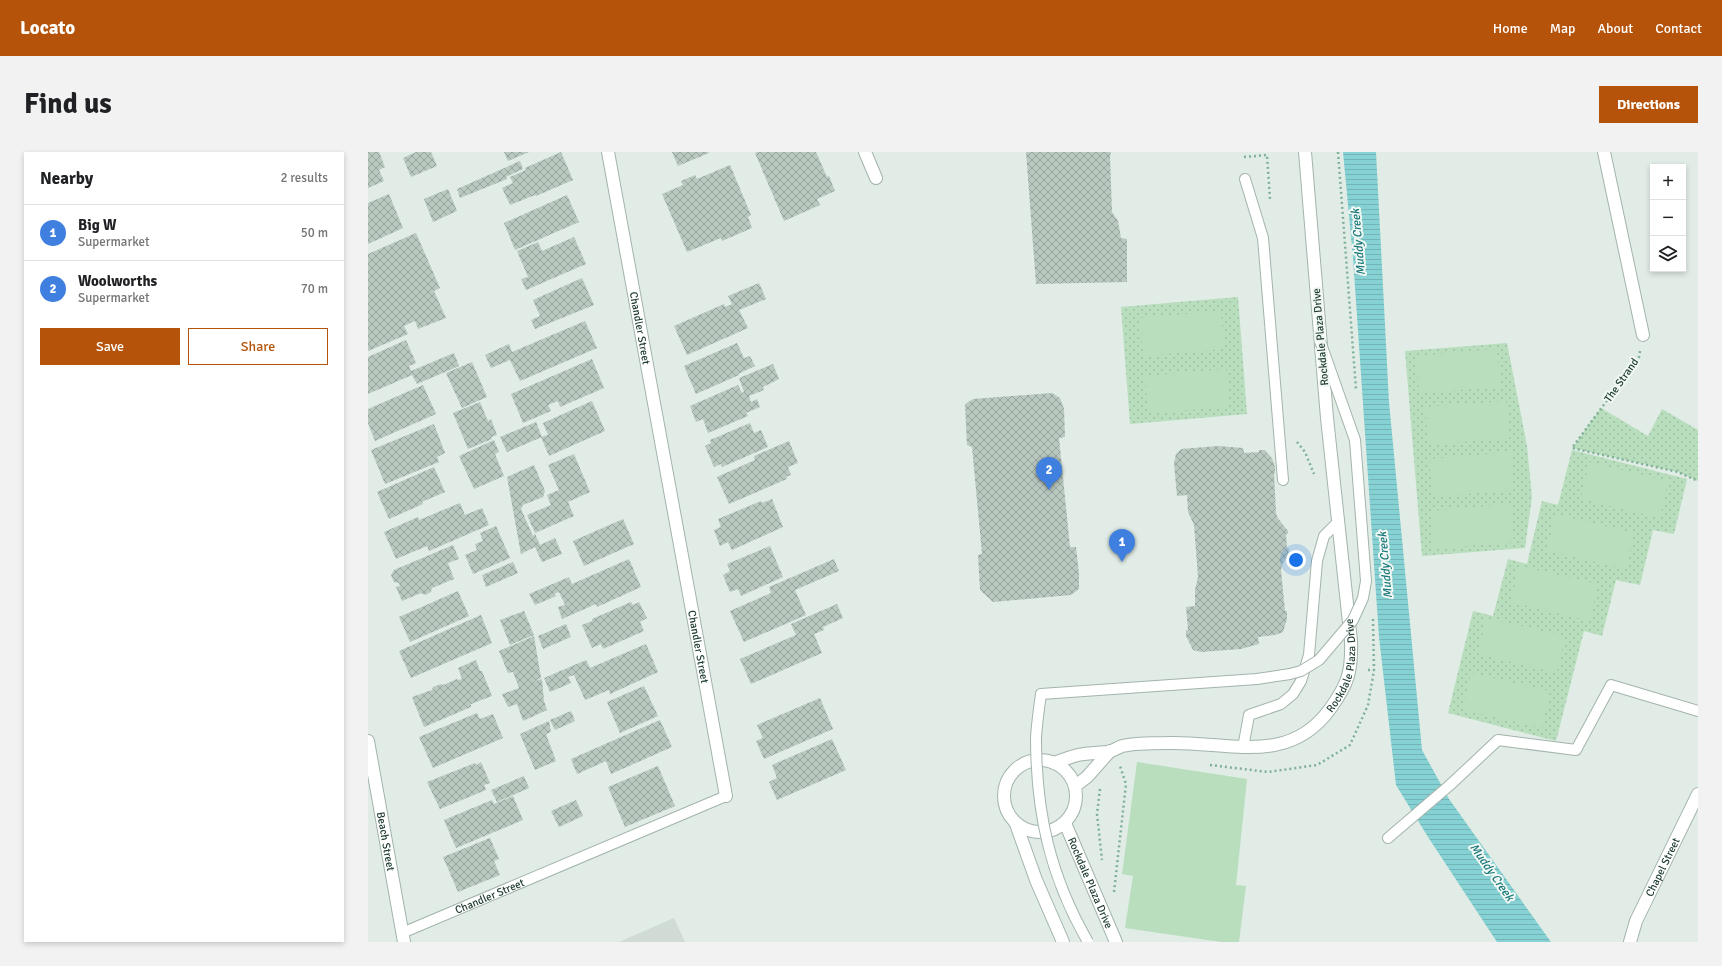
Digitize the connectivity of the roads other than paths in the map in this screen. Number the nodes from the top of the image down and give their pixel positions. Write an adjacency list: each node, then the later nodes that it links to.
1 (608, 152): 18 (street, Chandler Street)
2 (865, 152): 5 (street)
3 (1305, 152): 8 (street, Rockdale Plaza Drive)
4 (1604, 152): 7 (street)
5 (876, 178)
6 (1246, 179): 9 (lane)
7 (1643, 335)
8 (1320, 341): 10 (street, Rockdale Plaza Drive); 24 (lane, bridge)
9 (1283, 480)
10 (1339, 521): 13 (lane); 13 (street, Rockdale Plaza Drive)
11 (1698, 711): 21 (lane)
12 (368, 741): 22 (street, Beach Street)
13 (1243, 748): 14 (street, Rockdale Plaza Drive)
14 (1110, 751): 15 (street, Rockdale Plaza Drive); 16 (street)
15 (1054, 763): 16 (street); 20 (street)
16 (1075, 786): 19 (street)
17 (1698, 794): 26 (street, Chapel Street)
18 (726, 796): 22 (lane, Chandler Street)
19 (1065, 823): 20 (street); 25 (street, Rockdale Plaza Drive)
20 (1016, 824): 23 (street)
21 (1388, 838)
22 (403, 938)
23 (1063, 942)
24 (1088, 942)
25 (1116, 942)
26 (1630, 942)

